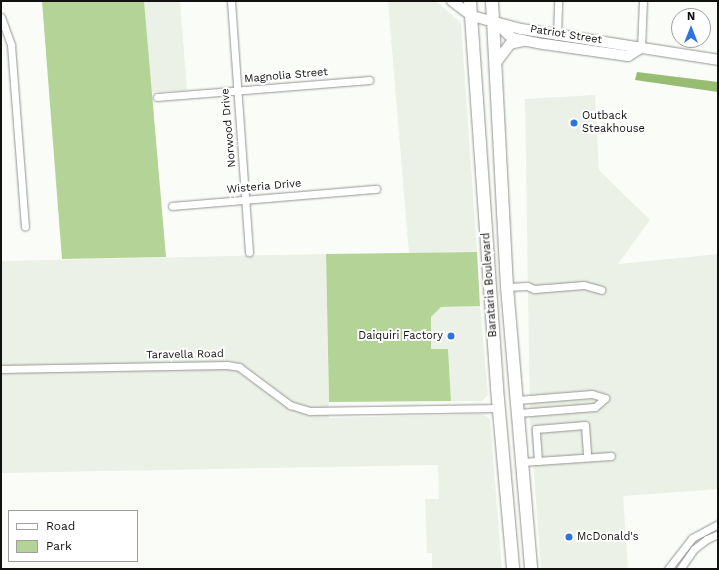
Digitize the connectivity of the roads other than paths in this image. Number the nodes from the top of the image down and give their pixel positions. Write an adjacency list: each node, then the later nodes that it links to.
1 (231, 1): 16 (street, Norwood Drive)
2 (452, 1): 7 (main road)
3 (470, 1): 7 (main road, Barataria Boulevard)
4 (492, 1): 9 (main road, Barataria Boulevard)
5 (558, 1): 10 (street)
6 (643, 1): 12 (street)
7 (472, 16): 9 (main road, Patriot Street); 26 (main road, Barataria Boulevard)
8 (1, 17): 21 (street)
9 (493, 20): 10 (main road, Patriot Street); 11 (main road, Patriot Street); 14 (main road, Barataria Boulevard)
10 (557, 36): 12 (main road, Patriot Street)
11 (525, 40): 12 (main road, Patriot Street); 14 (main road)
12 (641, 48): 13 (main road, Patriot Street)
13 (718, 60)
14 (495, 64): 23 (main road, Barataria Boulevard)
15 (369, 80): 16 (street, Magnolia Street)
16 (237, 91): 17 (street, Magnolia Street); 19 (street, Norwood Drive)
17 (157, 97)
18 (376, 189): 19 (street, Wisteria Drive)
19 (246, 200): 20 (street, Wisteria Drive); 22 (street, Norwood Drive)
20 (172, 206)
21 (25, 226)
22 (249, 252)
23 (507, 287): 24 (street); 27 (main road, Barataria Boulevard)
24 (601, 290)
25 (1, 368): 28 (street, Taravella Road)
26 (497, 388): 28 (main road, Barataria Boulevard); 29 (main road)
27 (516, 400): 29 (main road, Barataria Boulevard); 29 (street)
28 (499, 408): 30 (main road); 37 (main road, Barataria Boulevard)
29 (518, 413): 30 (main road, Barataria Boulevard)
30 (520, 430): 34 (main road, Barataria Boulevard)
31 (611, 456): 32 (street)
32 (587, 457): 33 (street); 33 (street)
33 (538, 461): 34 (street)
34 (522, 462): 38 (main road, Barataria Boulevard)
35 (718, 524): 39 (street)
36 (718, 534): 40 (street)
37 (513, 569)
38 (531, 569)
39 (668, 569)
40 (680, 569)

